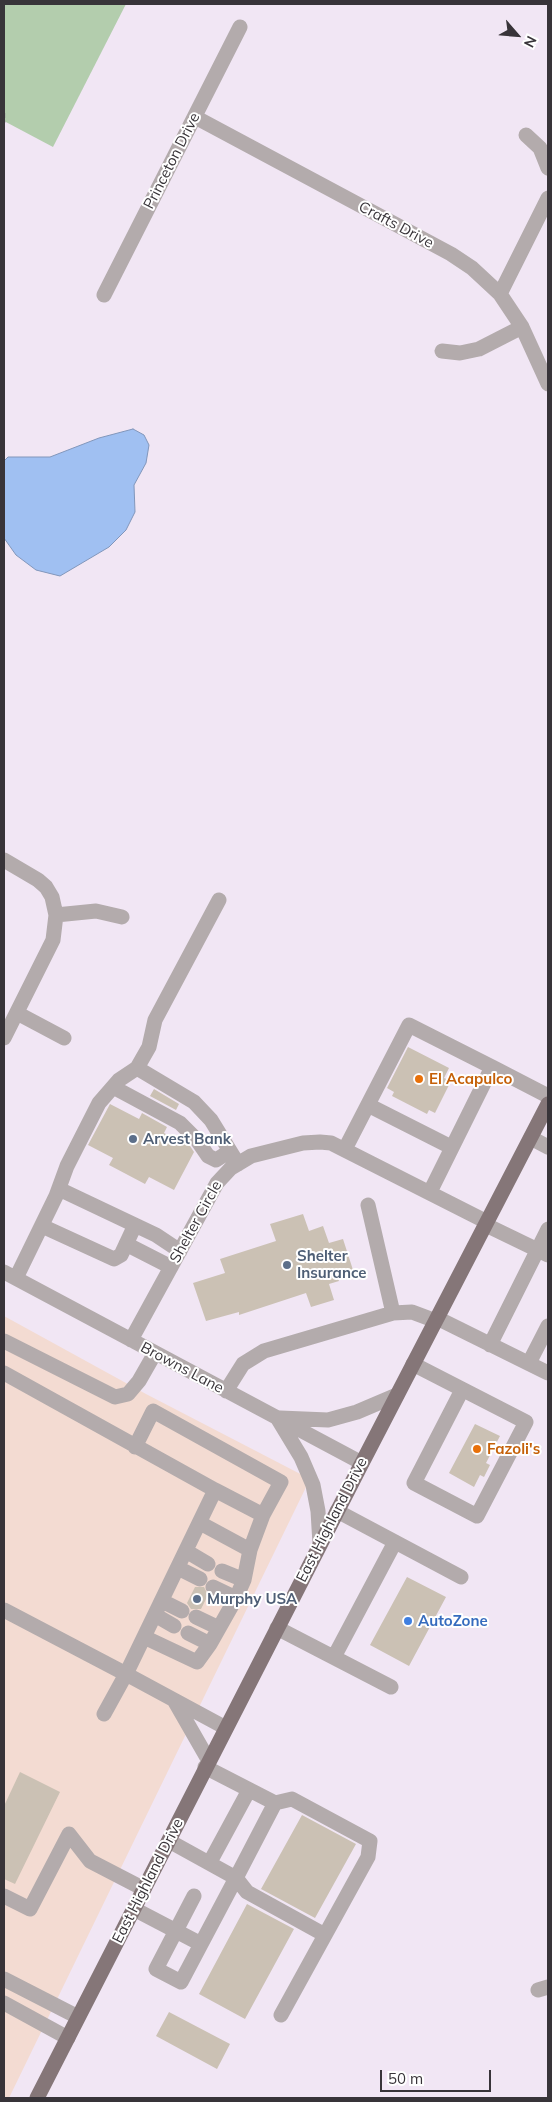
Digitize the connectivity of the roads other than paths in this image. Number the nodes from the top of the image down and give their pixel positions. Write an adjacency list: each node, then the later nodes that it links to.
1 (240, 27): 2 (street, Princeton Drive)
2 (194, 117): 6 (street, Crafts Drive); 7 (street, Princeton Drive)
3 (526, 135): 4 (street)
4 (548, 168)
5 (548, 198): 6 (street)
6 (500, 294): 8 (street, Crafts Drive)
7 (104, 296)
8 (522, 327): 9 (street); 10 (street, Crafts Drive)
9 (442, 351)
10 (548, 384)
11 (4, 860): 13 (street)
12 (218, 900): 19 (street)
13 (56, 915): 14 (street); 15 (street)
14 (122, 917)
15 (17, 1013): 16 (street); 17 (street)
16 (4, 1038)
17 (64, 1038)
18 (492, 1067): 21 (street); 23 (street); 25 (street)
19 (137, 1068): 20 (street); 28 (street)
20 (113, 1086): 28 (street); 29 (street)
21 (548, 1096)
22 (548, 1104): 24 (main road, East Highland Drive)
23 (368, 1105): 25 (street); 27 (street)
24 (531, 1138): 26 (street); 32 (main road, East Highland Drive)
25 (450, 1147): 30 (street)
26 (548, 1147)
27 (345, 1149): 28 (street, Shelter Circle); 30 (street, Shelter Circle)
28 (234, 1158): 37 (street, Shelter Circle)
29 (59, 1189): 33 (street); 34 (street)
30 (430, 1192): 32 (street, Shelter Circle)
31 (368, 1205): 41 (street)
32 (487, 1223): 38 (street, Shelter Circle); 42 (main road, East Highland Drive)
33 (135, 1225): 36 (street); 37 (street)
34 (42, 1226): 36 (street); 40 (street)
35 (548, 1229): 38 (street)
36 (126, 1244): 39 (street)
37 (180, 1251): 39 (street, Shelter Circle)
38 (543, 1253): 46 (street)
39 (171, 1267): 44 (street, Shelter Circle)
40 (10, 1275): 44 (street, Browns Lane)
41 (393, 1313): 42 (street); 53 (street)
42 (436, 1320): 46 (street); 48 (main road, East Highland Drive)
43 (548, 1326): 49 (street)
44 (131, 1340): 47 (street, Browns Lane)
45 (4, 1341): 47 (street)
46 (490, 1345): 49 (street)
47 (155, 1353): 53 (street, Browns Lane)
48 (413, 1364): 52 (street); 54 (main road, East Highland Drive)
49 (529, 1364): 51 (street)
50 (4, 1372): 56 (street)
51 (548, 1373)
52 (462, 1390): 52 (street)
53 (226, 1391): 55 (street, Browns Lane)
54 (397, 1395): 55 (street); 57 (main road, East Highland Drive)
55 (277, 1418): 57 (street, Browns Lane); 63 (street)
56 (134, 1447): 58 (street); 60 (street)
57 (362, 1463): 59 (main road, East Highland Drive)
58 (216, 1490): 60 (street); 61 (street)
59 (337, 1511): 62 (street); 63 (main road, East Highland Drive)
60 (263, 1515): 64 (street)
61 (200, 1523): 64 (street); 65 (street)
62 (395, 1542): 69 (street); 81 (street)
63 (320, 1544): 77 (main road, East Highland Drive)
64 (250, 1550): 70 (street)
65 (186, 1551): 66 (street); 67 (street)
66 (208, 1564)
67 (178, 1568): 71 (street); 72 (street)
68 (222, 1570): 70 (street)
69 (461, 1577)
70 (244, 1580): 71 (street)
71 (236, 1598): 76 (street)
72 (162, 1601): 74 (street); 76 (street)
73 (4, 1610): 82 (street)
74 (155, 1615): 75 (street); 79 (street)
75 (174, 1626)
76 (219, 1628): 80 (street)
77 (277, 1628): 81 (street); 86 (main road, East Highland Drive)
78 (188, 1633): 80 (street)
79 (144, 1637): 80 (street); 82 (street)
80 (210, 1644)
81 (334, 1657): 83 (street)
82 (126, 1674): 84 (street); 85 (street)
83 (391, 1687)
84 (174, 1700): 86 (street); 87 (street)
85 (104, 1714)
86 (226, 1728): 87 (main road, East Highland Drive)
87 (207, 1764): 88 (street); 90 (main road, East Highland Drive)
88 (249, 1790): 89 (street); 91 (street)
89 (275, 1802): 92 (street); 98 (street)
90 (169, 1841): 91 (street); 93 (main road, East Highland Drive)
91 (210, 1862): 92 (street)
92 (236, 1878): 98 (street); 99 (street)
93 (144, 1889): 95 (street); 96 (main road, East Highland Drive)
94 (194, 1896): 97 (street)
95 (5, 1901)
96 (134, 1909): 97 (street); 103 (main road, East Highland Drive)
97 (176, 1931): 99 (street); 99 (street)
98 (325, 1934): 102 (street)
99 (202, 1944)
100 (4, 1979): 103 (street)
101 (4, 2003): 104 (street)
102 (281, 2015)
103 (78, 2017): 104 (main road, East Highland Drive)
104 (68, 2038): 105 (main road, East Highland Drive)
105 (37, 2098)

